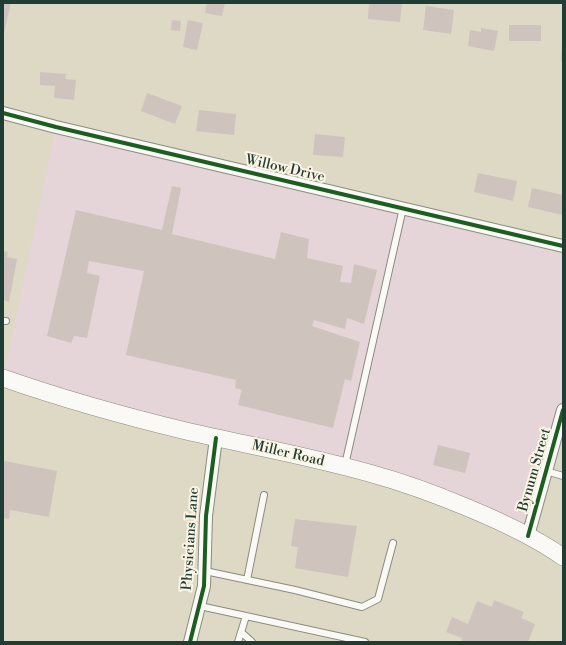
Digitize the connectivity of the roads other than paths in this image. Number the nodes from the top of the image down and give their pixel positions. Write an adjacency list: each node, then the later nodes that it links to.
1 (3, 113): 2 (street, Willow Drive)
2 (403, 208): 3 (street, Willow Drive); 7 (lane)
3 (563, 246)
4 (3, 378): 6 (main road, Miller Road)
5 (563, 410): 8 (street, Bynum Street)
6 (216, 438): 7 (main road, Miller Road); 14 (street, Physicians Lane)
7 (344, 467): 11 (main road, Miller Road)
8 (546, 471): 9 (lane); 11 (street, Bynum Street)
9 (563, 476)
10 (264, 495): 15 (lane)
11 (528, 536): 13 (main road, Miller Road)
12 (393, 543): 15 (lane)
13 (563, 557)
14 (205, 570): 15 (lane); 16 (street, Physicians Lane)
15 (247, 580)
16 (200, 606): 17 (lane); 19 (street, Physicians Lane)
17 (246, 616): 18 (lane); 22 (lane)
18 (241, 632): 20 (lane); 21 (lane)
19 (190, 642)
20 (238, 642)
21 (252, 642)
22 (365, 642)

